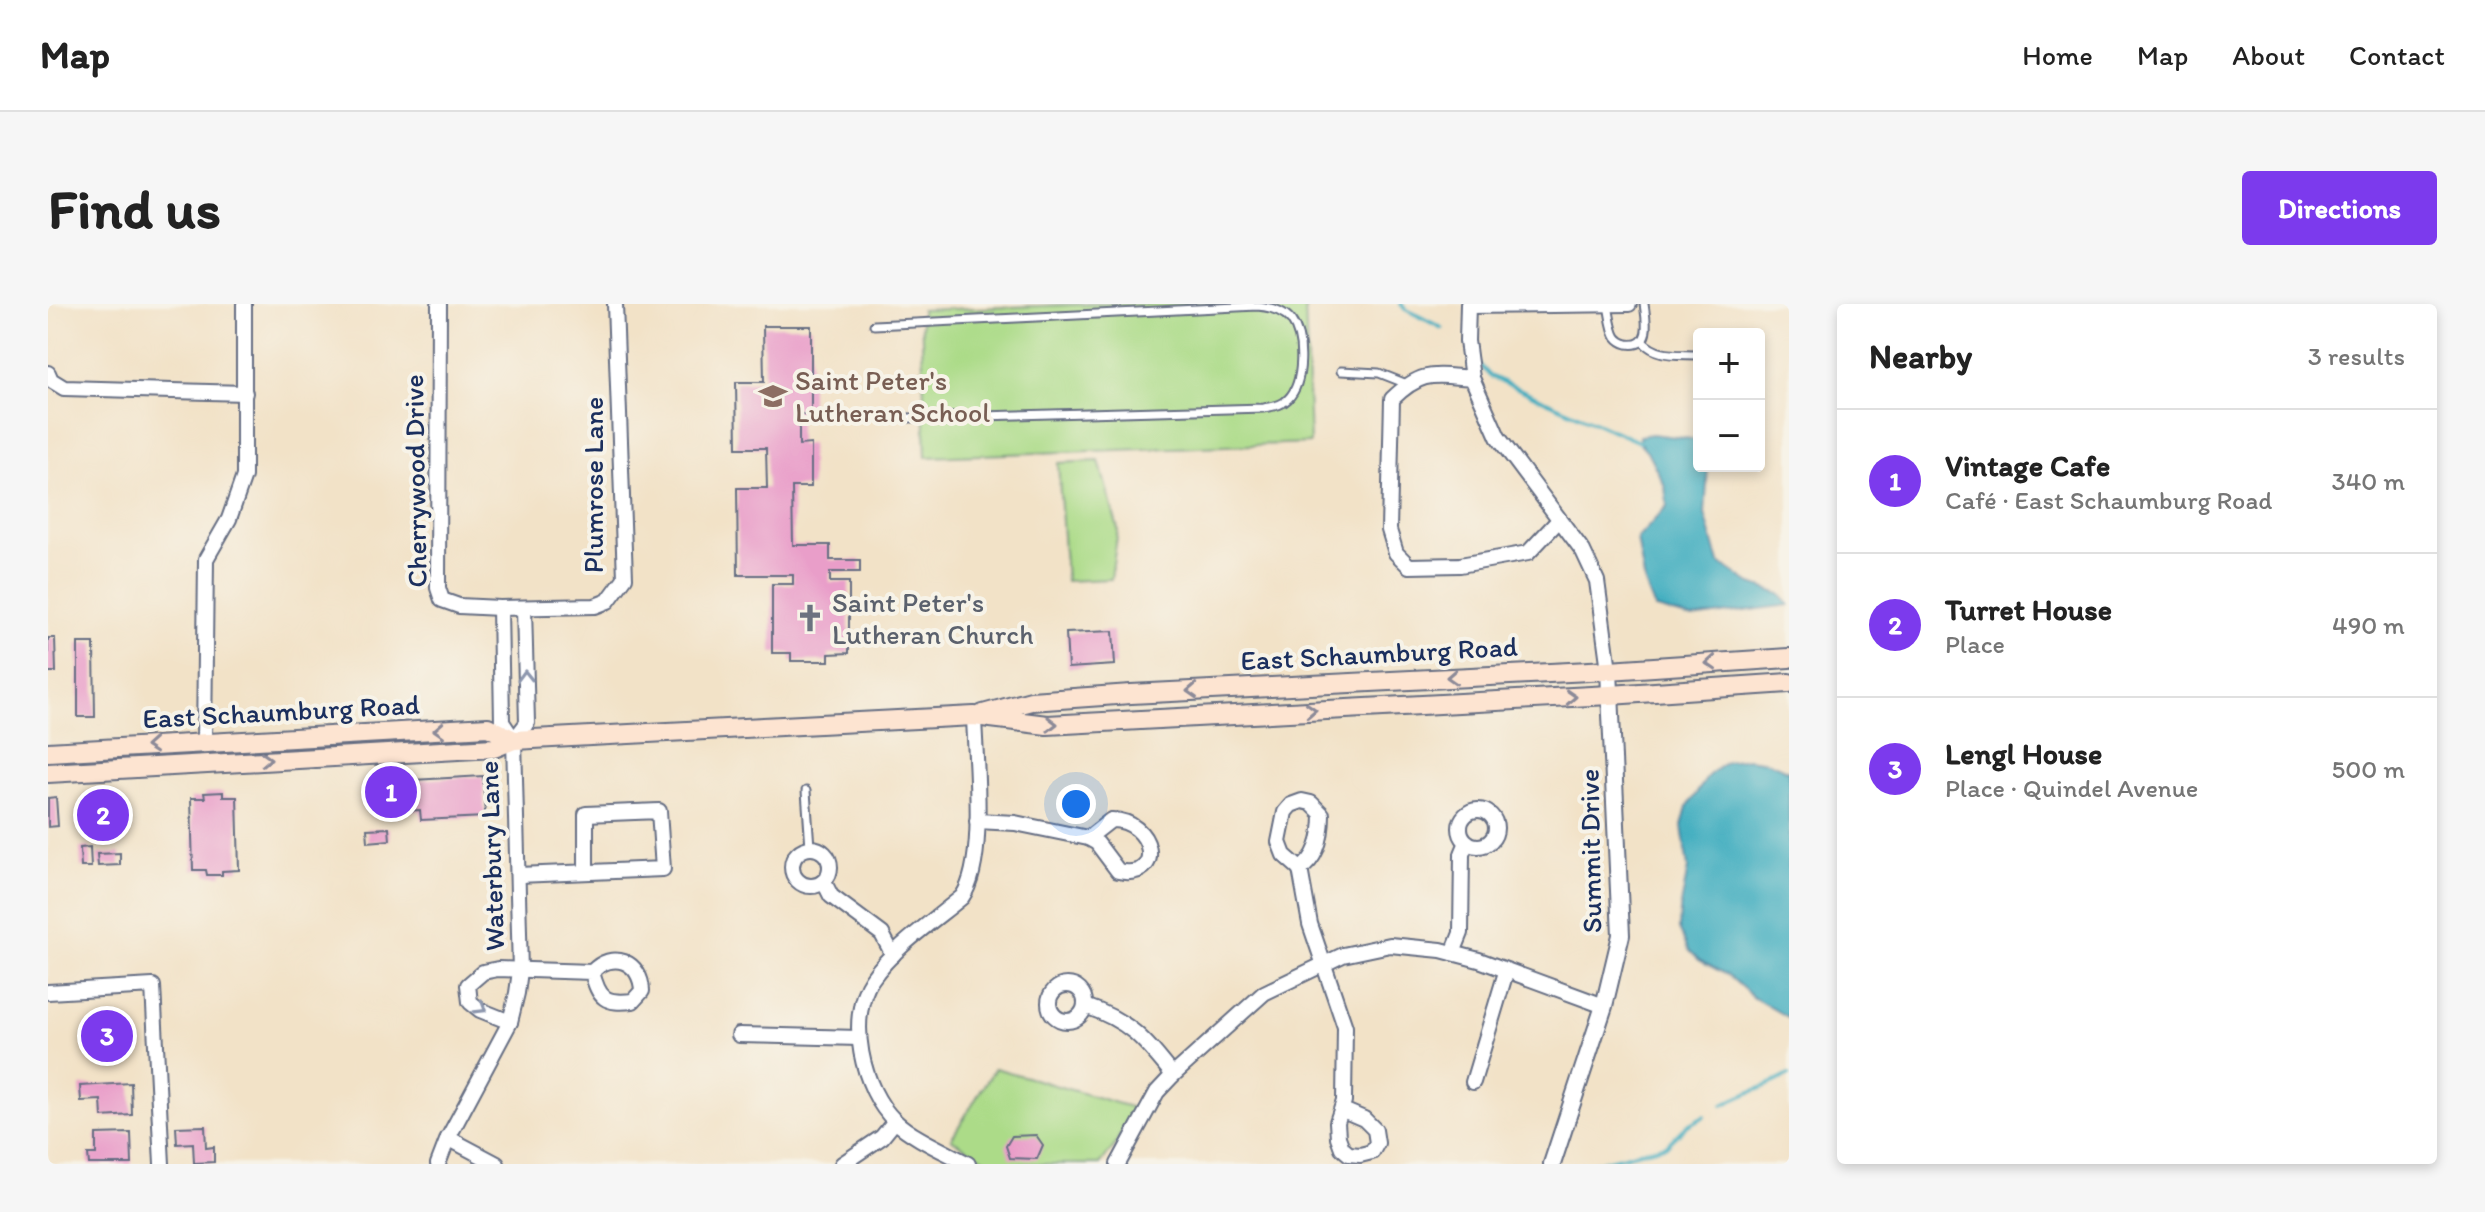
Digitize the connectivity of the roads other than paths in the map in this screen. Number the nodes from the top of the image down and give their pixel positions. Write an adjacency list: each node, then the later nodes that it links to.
1 (244, 304): 15 (street)
2 (439, 304): 18 (street, Cherrywood Drive)
3 (615, 304): 19 (street, Plumrose Lane)
4 (1629, 304): 7 (street)
5 (1644, 304): 9 (lane)
6 (1468, 305): 7 (street); 13 (street)
7 (1608, 305): 9 (lane)
8 (874, 325): 16 (lane)
9 (1642, 341): 10 (lane)
10 (1693, 355)
11 (1341, 371): 14 (lane)
12 (48, 373): 15 (street)
13 (1472, 378): 14 (street); 17 (street)
14 (1407, 384): 17 (street)
15 (245, 393): 26 (street)
16 (908, 418)
17 (1559, 520): 21 (street)
18 (500, 608): 19 (street, Plumrose Lane); 25 (street, Waterbury Lane)
19 (524, 608): 25 (street, Waterbury Lane, one-way to 19)
20 (1789, 658): 21 (main road, East Schaumburg Road, one-way to 21)
21 (1609, 670): 23 (street, Summit Drive); 24 (main road, East Schaumburg Road, one-way to 24)
22 (1789, 683): 23 (main road, East Schaumburg Road)
23 (1610, 695): 24 (main road, East Schaumburg Road, one-way to 23); 46 (street, Summit Drive)
24 (974, 716): 25 (main road, East Schaumburg Road); 30 (street)
25 (514, 740): 26 (main road, East Schaumburg Road, one-way to 26); 28 (main road, East Schaumburg Road, one-way to 25); 36 (street, Waterbury Lane)
26 (204, 743): 27 (main road, East Schaumburg Road, one-way to 27)
27 (48, 752)
28 (48, 773)
29 (806, 791): 33 (lane)
30 (977, 821): 31 (street); 39 (street)
31 (1088, 838)
32 (1467, 842): 38 (street)
33 (810, 847): 37 (street); 37 (street)
34 (1300, 869): 40 (street)
35 (586, 872): 35 (street); 36 (street)
36 (518, 875): 41 (street, Waterbury Lane)
37 (824, 882): 39 (street)
38 (1453, 953): 40 (street); 43 (street)
39 (893, 955): 49 (street)
40 (1323, 963): 50 (street); 52 (street)
41 (520, 971): 42 (street); 47 (street, Waterbury Lane); 47 (street, Waterbury Lane, one-way to 47)
42 (592, 972)
43 (1506, 972): 46 (street); 51 (street)
44 (48, 992): 56 (street)
45 (1085, 1006): 50 (street)
46 (1604, 1006): 61 (street, Summit Drive)
47 (510, 1022): 54 (street, Waterbury Lane)
48 (739, 1035): 49 (street)
49 (859, 1038): 53 (street)
50 (1173, 1075): 55 (street)
51 (1473, 1082)
52 (1343, 1110)
53 (895, 1121): 59 (street); 60 (street)
54 (448, 1138): 57 (street, Waterbury Lane); 58 (street)
55 (1124, 1162)
56 (162, 1164)
57 (438, 1164)
58 (497, 1164)
59 (842, 1164)
60 (968, 1164)
61 (1552, 1164)

